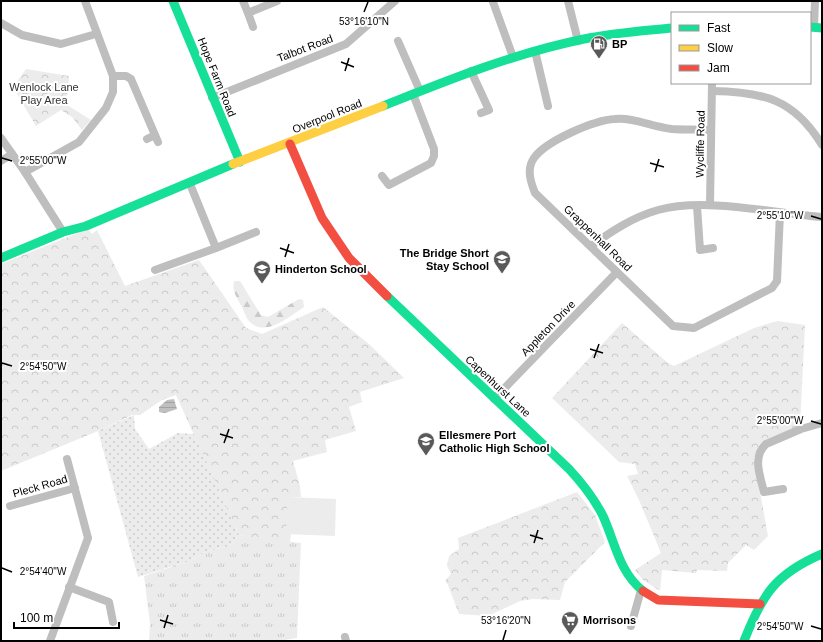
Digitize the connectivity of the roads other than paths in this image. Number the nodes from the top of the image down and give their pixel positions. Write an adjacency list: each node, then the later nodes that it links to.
1 (85, 1): 14 (street)
2 (173, 1): 23 (street, Hope Farm Road)
3 (243, 1): 9 (street)
4 (277, 1): 9 (street)
5 (395, 1): 23 (street, Talbot Road)
6 (568, 1): 16 (street)
7 (815, 1): 12 (street)
8 (493, 2): 18 (street)
9 (248, 13): 11 (street)
10 (1, 23): 14 (street)
11 (253, 27)
12 (815, 27)
13 (671, 28): 16 (street, Overpool Road)
14 (96, 34): 20 (street)
15 (398, 41): 22 (street)
16 (578, 41): 17 (street, Overpool Road)
17 (535, 51): 18 (street, Overpool Road); 24 (street)
18 (514, 57): 19 (street, Overpool Road)
19 (471, 71): 22 (street, Overpool Road); 25 (street)
20 (113, 76): 28 (street); 34 (street)
21 (712, 87): 26 (street, Wycliffe Road); 30 (street)
22 (416, 93): 29 (street, Overpool Road); 35 (street)
23 (212, 98): 33 (street, Hope Farm Road)
24 (544, 102)
25 (481, 113)
26 (711, 130): 37 (street, Wycliffe Road); 43 (street, Grappenhall Road)
27 (1, 138): 31 (street)
28 (147, 139)
29 (290, 144): 33 (street, Overpool Road); 49 (street, Capenhurst Lane)
30 (822, 146)
31 (12, 154): 32 (street); 34 (street)
32 (1, 161)
33 (240, 162): 36 (street, Overpool Road)
34 (25, 172): 42 (street)
35 (382, 176)
36 (190, 184): 42 (street, Overpool Road); 44 (street)
37 (710, 205): 38 (street); 39 (street)
38 (697, 206): 43 (street); 45 (street)
39 (780, 213): 40 (street); 48 (street, Grappenhall Road)
40 (822, 217)
41 (255, 231): 44 (street)
42 (63, 232): 46 (street, Overpool Road)
43 (591, 246): 48 (street, Grappenhall Road)
44 (216, 248): 47 (street)
45 (713, 248)
46 (1, 258)
47 (155, 270)
48 (617, 272): 49 (street, Appleton Drive)
49 (494, 399): 57 (street, Capenhurst Lane)
50 (822, 423): 53 (street)
51 (68, 459): 52 (street)
52 (75, 488): 54 (street, Pleck Road); 56 (street)
53 (783, 489)
54 (10, 506)
55 (822, 554): 58 (street)
56 (69, 587): 59 (street); 61 (street)
57 (641, 590): 58 (street, Capenhurst Lane); 60 (street)
58 (760, 604): 62 (street)
59 (113, 622)
60 (631, 626)
61 (50, 641)
62 (744, 641)

